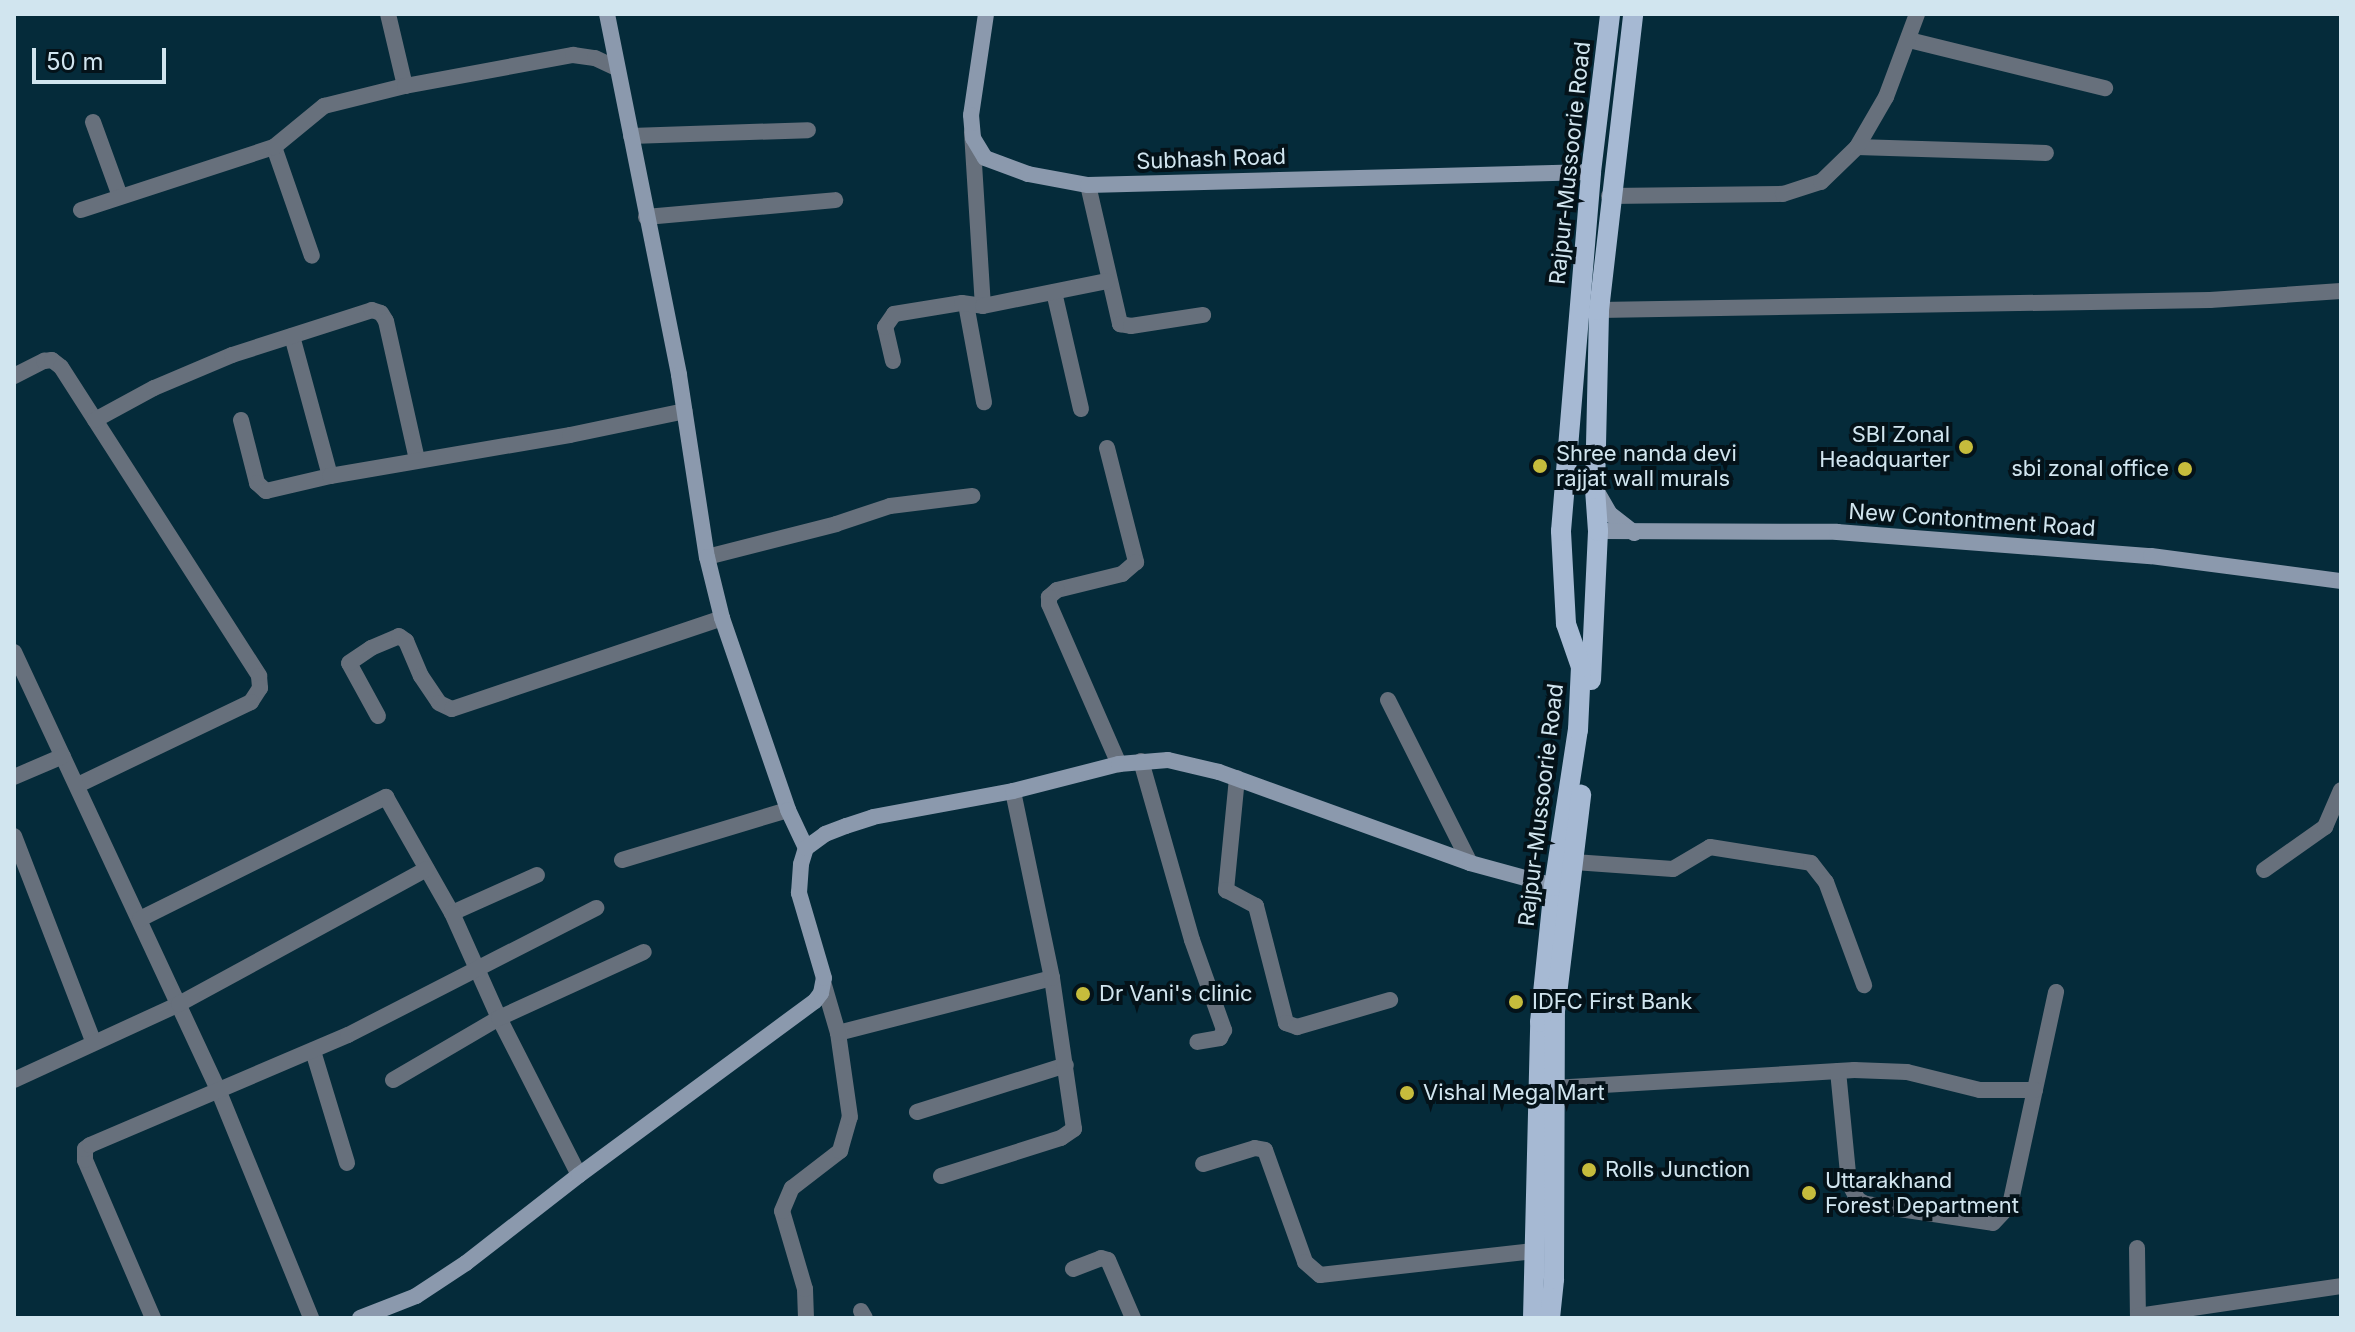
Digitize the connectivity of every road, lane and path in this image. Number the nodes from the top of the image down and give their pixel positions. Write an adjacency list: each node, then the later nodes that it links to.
1 (388, 14): 9 (street)
2 (607, 14): 8 (street)
3 (986, 14): 13 (street)
4 (1610, 14): 18 (main road, Rajpur-Mussoorie Road)
5 (1633, 14): 21 (main road, Rajpur-Mussoorie Road)
6 (1917, 14): 7 (street)
7 (1909, 40): 10 (street); 16 (street)
8 (616, 68): 9 (street); 14 (street)
9 (405, 86): 15 (street)
10 (2105, 88)
11 (93, 122): 20 (street)
12 (808, 130): 14 (street)
13 (972, 130): 19 (street, Subhash Road); 29 (street)
14 (631, 136): 24 (street)
15 (274, 147): 20 (street); 25 (street)
16 (1857, 147): 17 (street); 21 (street)
17 (2046, 153)
18 (1591, 172): 19 (street, Subhash Road); 45 (main road, Rajpur-Mussoorie Road)
19 (1088, 185): 26 (street)
20 (120, 196): 23 (street)
21 (1609, 196): 30 (main road, Rajpur-Mussoorie Road)
22 (835, 200): 24 (street)
23 (81, 210)
24 (646, 217): 37 (street)
25 (312, 256)
26 (1107, 281): 28 (street); 31 (street)
27 (2341, 291): 30 (street)
28 (1054, 292): 29 (street); 36 (street)
29 (974, 305): 33 (street); 35 (street)
30 (1599, 310): 43 (main road, Rajpur-Mussoorie Road)
31 (1203, 315)
32 (292, 336): 38 (street); 41 (street); 42 (street)
33 (893, 361)
34 (14, 376): 38 (street)
35 (984, 402)
36 (1081, 409)
37 (685, 411): 41 (street); 49 (street)
38 (95, 420): 60 (street)
39 (241, 420): 42 (street)
40 (1107, 448): 57 (street)
41 (417, 460): 42 (street)
42 (330, 476)
43 (1595, 489): 46 (main road, Rajpur-Mussoorie Road); 47 (street)
44 (972, 496): 49 (street)
45 (1562, 521): 46 (main road); 48 (main road, Rajpur-Mussoorie Road)
46 (1597, 533): 47 (street, New Contontment Road); 48 (main road); 67 (main road, Rajpur-Mussoorie Road)
47 (1634, 533): 50 (street, New Contontment Road)
48 (1563, 546): 72 (main road, Rajpur-Mussoorie Road)
49 (707, 557): 51 (street)
50 (2341, 581)
51 (722, 618): 54 (street); 63 (street)
52 (14, 652): 55 (street)
53 (1388, 700): 68 (street)
54 (378, 716)
55 (63, 756): 58 (street); 60 (street)
56 (1141, 761): 57 (street); 59 (street); 87 (street)
57 (1119, 764): 62 (street)
58 (14, 777)
59 (1237, 778): 68 (street); 82 (street)
60 (78, 785): 75 (street)
61 (2341, 790): 70 (street)
62 (1013, 791): 65 (street); 78 (street)
63 (788, 810): 65 (street); 66 (street)
64 (14, 836): 86 (street)
65 (806, 848): 79 (street)
66 (622, 860)
67 (1574, 862): 80 (street); 93 (main road, Rajpur-Mussoorie Road)
68 (1470, 863): 72 (street)
69 (427, 869): 74 (street); 75 (street); 83 (street)
70 (2264, 870)
71 (537, 875): 74 (street)
72 (1554, 886): 102 (main road, Rajpur-Mussoorie Road)
73 (596, 908): 77 (street)
74 (452, 913): 77 (street)
75 (140, 919): 83 (street)
76 (644, 952): 84 (street)
77 (476, 966): 84 (street); 88 (street)
78 (1052, 978): 85 (street); 89 (street)
79 (824, 985): 85 (street); 99 (street)
80 (1864, 985)
81 (2056, 992): 94 (street)
82 (1390, 1000)
83 (179, 1004): 86 (street); 95 (street)
84 (499, 1018): 92 (street); 99 (street)
85 (838, 1033): 109 (street)
86 (93, 1041): 91 (street)
87 (1197, 1042)
88 (313, 1051): 95 (street); 97 (street)
89 (1066, 1065): 96 (street); 100 (street)
90 (1838, 1071): 93 (street); 94 (street); 94 (street)
91 (14, 1080)
92 (393, 1080)
93 (1553, 1088): 112 (main road, Rajpur-Mussoorie Road)
94 (2035, 1090)
95 (219, 1092): 106 (street); 107 (street)
96 (917, 1112)
97 (347, 1163)
98 (1203, 1164): 102 (street)
99 (579, 1175): 108 (street)
100 (941, 1176)
101 (2137, 1248): 105 (street)
102 (1535, 1251): 111 (main road, Rajpur-Mussoorie Road)
103 (1073, 1269): 110 (street)
104 (2341, 1286): 105 (street)
105 (2138, 1317)
106 (153, 1318)
107 (311, 1318)
108 (360, 1318)
109 (806, 1318)
110 (1133, 1318)
111 (1533, 1318)
112 (1550, 1318)

